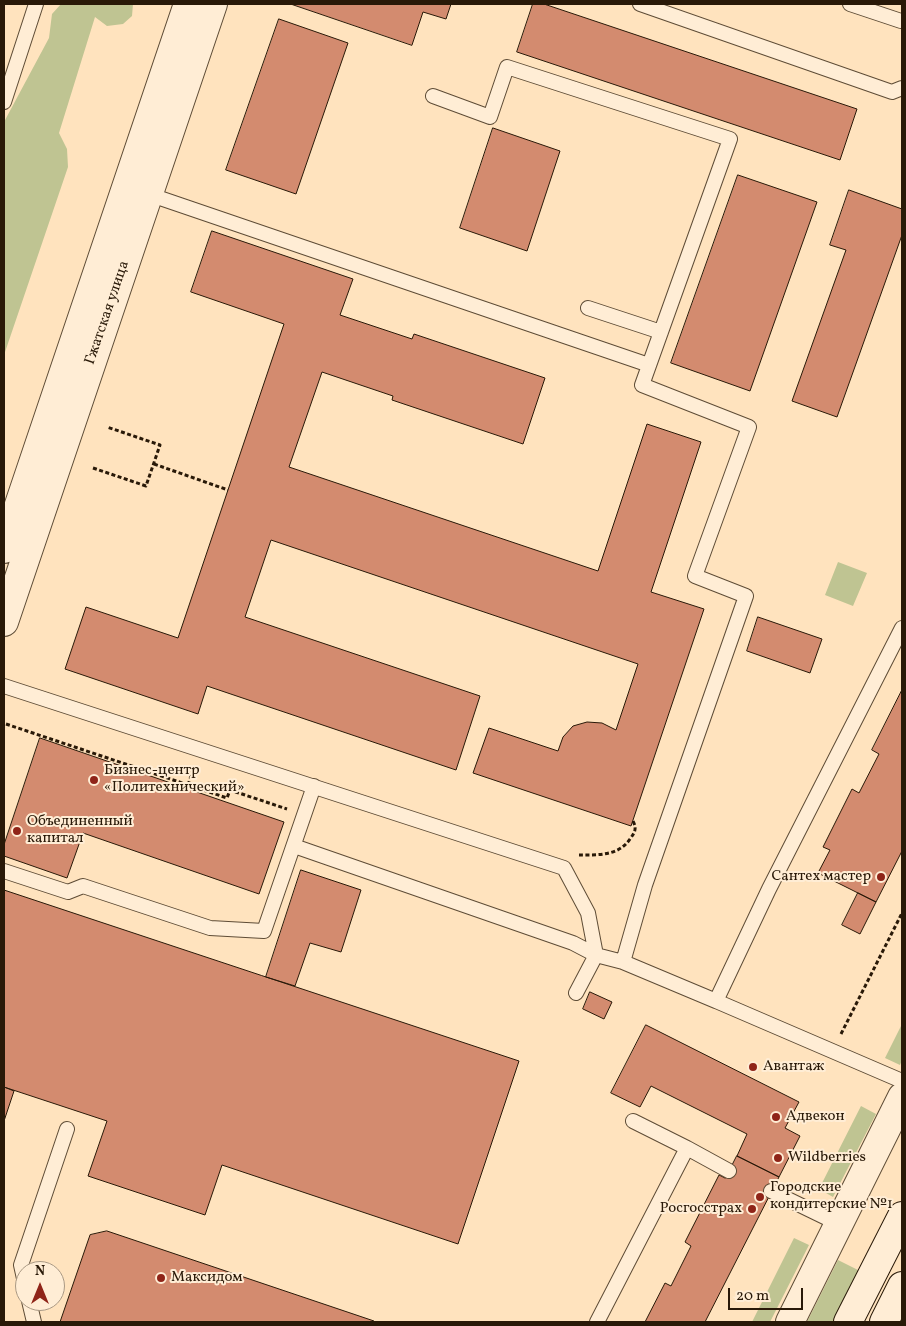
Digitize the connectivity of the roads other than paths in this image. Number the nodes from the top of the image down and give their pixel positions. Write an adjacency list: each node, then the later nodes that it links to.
1 (36, 4): 9 (lane)
2 (188, 4): 14 (street, Гжатская улица)
3 (213, 4): 10 (street, Гжатская улица)
4 (640, 4): 7 (lane)
5 (850, 4): 6 (lane)
6 (901, 22)
7 (902, 88)
8 (433, 96): 12 (lane)
9 (4, 102)
10 (148, 194): 13 (lane); 15 (street, Гжатская улица)
11 (588, 308): 12 (lane)
12 (661, 332): 13 (lane)
13 (649, 365): 22 (lane)
14 (4, 549)
15 (4, 622)
16 (902, 628): 24 (lane)
17 (4, 686): 18 (lane)
18 (314, 786): 19 (lane); 21 (lane)
19 (294, 846): 20 (lane); 21 (lane)
20 (4, 871)
21 (596, 955): 22 (lane); 23 (lane)
22 (623, 962): 24 (lane)
23 (576, 992)
24 (716, 1001): 25 (lane)
25 (902, 1081)
26 (902, 1098): 33 (street)
27 (633, 1121): 29 (lane)
28 (67, 1129): 34 (lane)
29 (687, 1148): 30 (lane); 36 (lane)
30 (729, 1171)
31 (771, 1191): 33 (lane)
32 (902, 1216): 38 (street)
33 (839, 1224): 37 (street)
34 (22, 1261)
35 (902, 1286): 39 (street)
36 (597, 1322)
37 (790, 1322)
38 (848, 1322)
39 (884, 1322)

